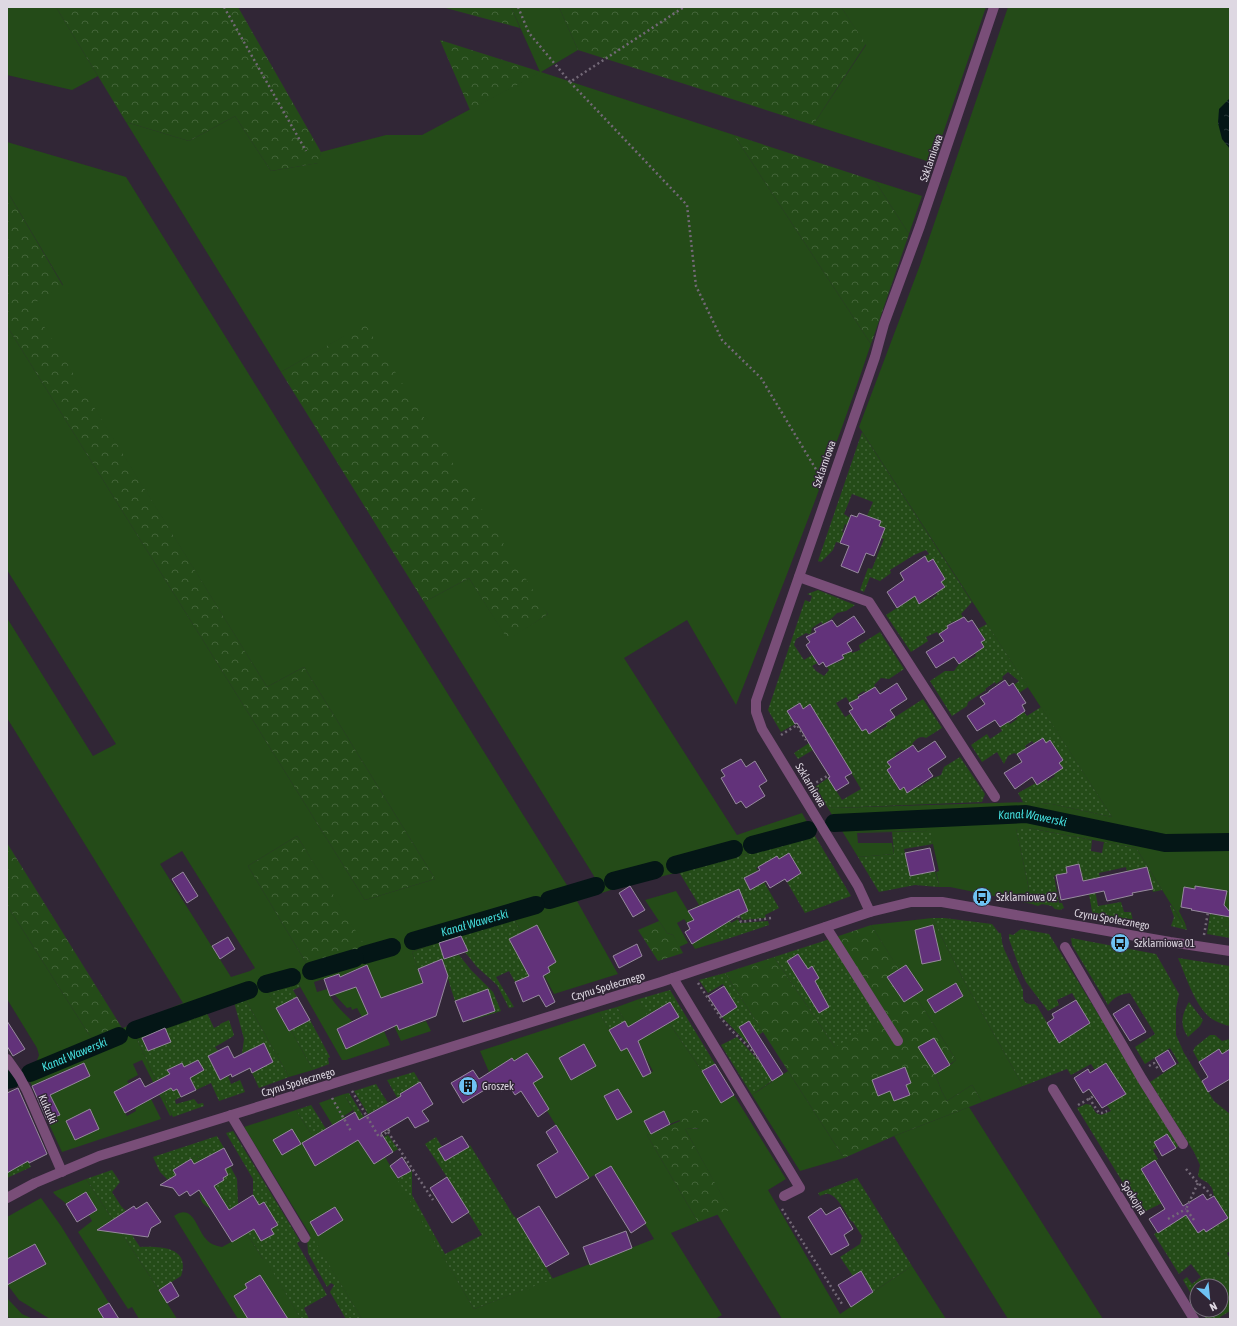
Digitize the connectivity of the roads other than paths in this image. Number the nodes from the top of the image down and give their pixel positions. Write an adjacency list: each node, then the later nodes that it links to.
1 (994, 7): 2 (street, Szklarniowa)
2 (799, 577): 3 (street); 4 (street, Szklarniowa)
3 (995, 797)
4 (870, 912): 5 (street, Czynu Społecznego); 7 (street, Czynu Społecznego)
5 (826, 927): 8 (street, Czynu Społecznego); 9 (street)
6 (1065, 947): 14 (street)
7 (1230, 951)
8 (673, 978): 13 (street, Czynu Społecznego); 16 (street)
9 (898, 1041)
10 (7, 1059): 11 (street, Kukułki)
11 (10, 1067): 15 (street, Kukułki)
12 (1053, 1089): 19 (street, Spokojna)
13 (231, 1115): 15 (street, Czynu Społecznego); 18 (street)
14 (1183, 1144)
15 (62, 1172): 17 (street, Czynu Społecznego)
16 (784, 1196)
17 (7, 1198)
18 (305, 1238)
19 (1194, 1319)

